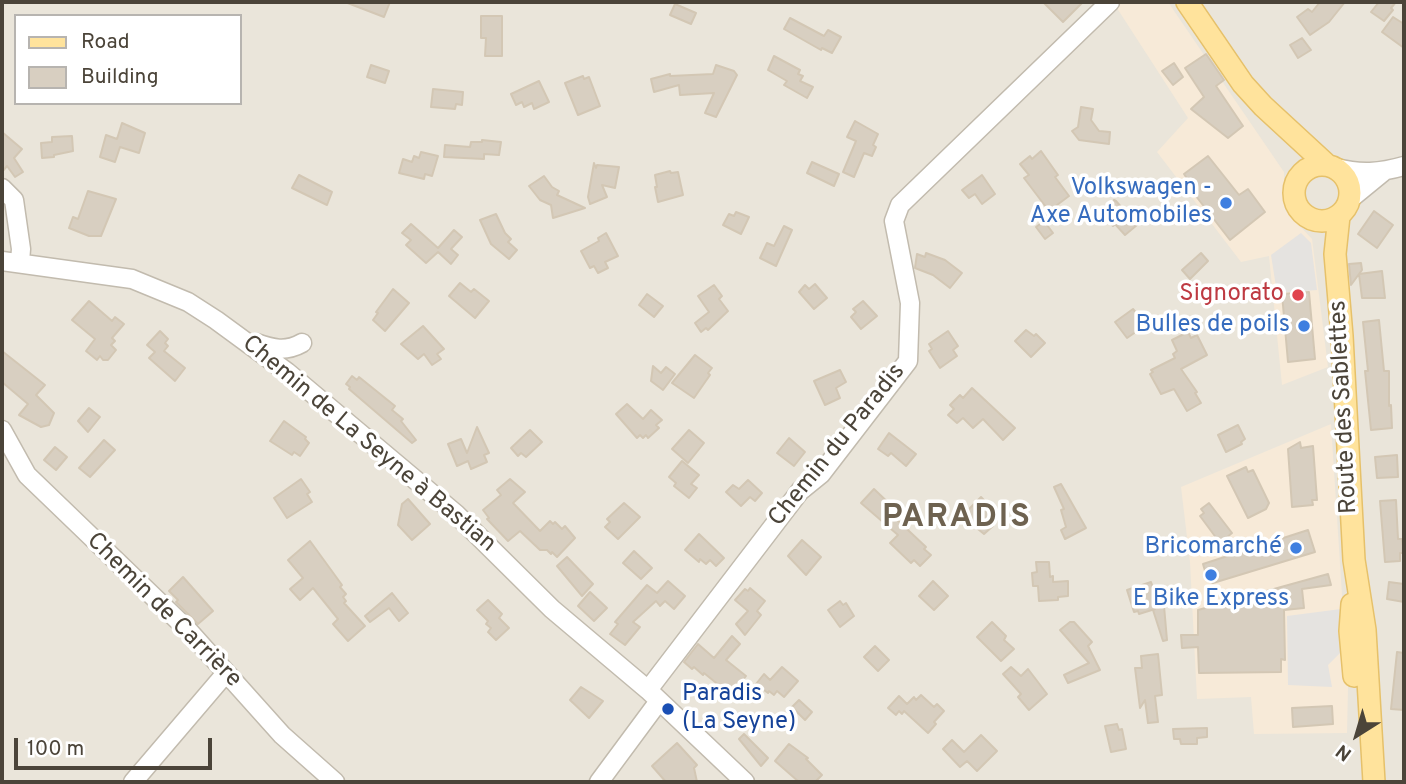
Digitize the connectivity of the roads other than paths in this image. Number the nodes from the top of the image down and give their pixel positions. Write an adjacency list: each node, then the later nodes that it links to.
1 (1110, 2): 16 (street, Chemin du Paradis)
2 (1187, 2): 3 (main road)
3 (1278, 121): 4 (main road); 7 (main road)
4 (1332, 166): 6 (street); 7 (main road); 9 (main road)
5 (1404, 166): 6 (street)
6 (1384, 172): 9 (street)
7 (1301, 173): 9 (main road)
8 (2, 188): 10 (street)
9 (1336, 212): 14 (main road, Route des Sablettes)
10 (11, 261): 11 (street, Chemin de La Seyne à Bastian)
11 (241, 337): 12 (street, Chemin de La Seyne à Bastian); 12 (street)
12 (286, 372): 16 (street, Chemin de La Seyne à Bastian)
13 (2, 430): 15 (street, Chemin de Carrière)
14 (1354, 560): 21 (main road, Route des Sablettes); 22 (main road, Route des Sablettes)
15 (226, 673): 17 (street); 18 (street, Chemin de Carrière)
16 (654, 696): 19 (street, Chemin du Paradis); 20 (street, Chemin de La Seyne à Bastian)
17 (133, 782)
18 (335, 782)
19 (599, 782)
20 (745, 782)
21 (1363, 782)
22 (1374, 782)

